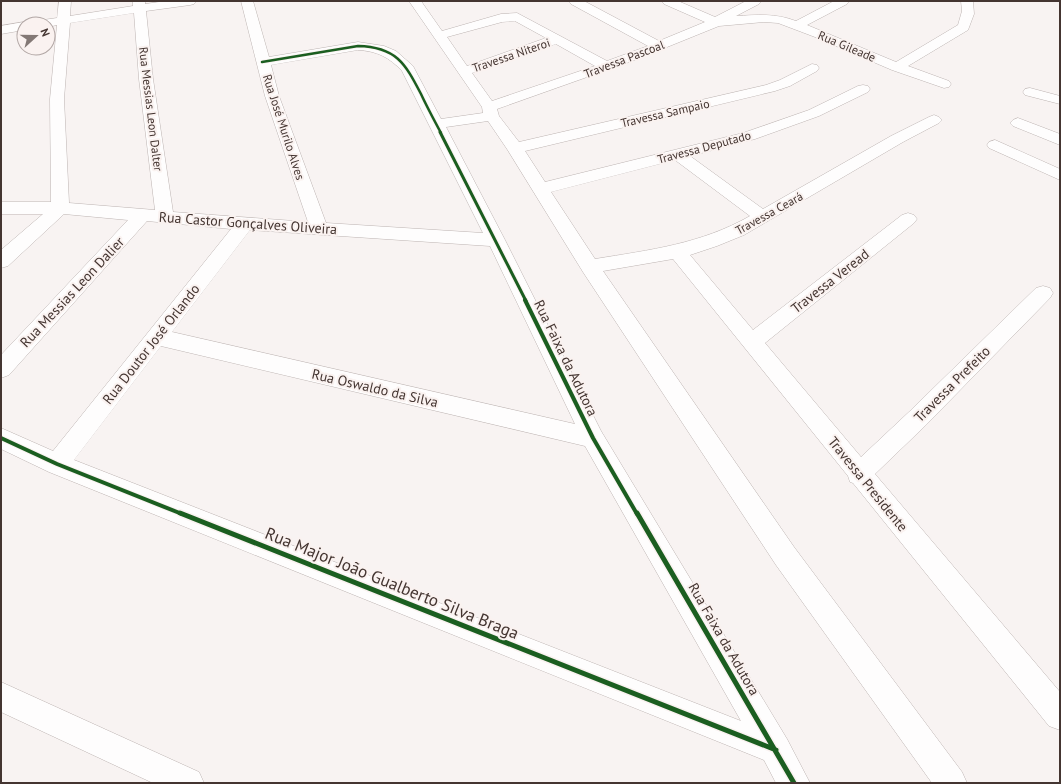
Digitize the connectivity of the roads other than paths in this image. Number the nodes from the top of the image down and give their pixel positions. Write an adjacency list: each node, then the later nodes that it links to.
1 (65, 1): 11 (street)
2 (190, 1): 10 (street)
3 (247, 1): 20 (street, Rua José Murilo Alves)
4 (415, 1): 17 (street)
5 (575, 1): 19 (street)
6 (668, 1): 13 (street)
7 (754, 1): 13 (street, Travessa Pascoal)
8 (843, 1): 14 (street, Rua Gileade)
9 (967, 1): 22 (street)
10 (139, 5): 11 (street); 42 (street, Rua Messias Leon Dalter)
11 (63, 21): 12 (street); 40 (street)
12 (56, 22)
13 (715, 22): 14 (street, Rua Gileade); 19 (street, Travessa Pascoal)
14 (797, 25): 22 (street, Rua Gileade)
15 (16, 27): 16 (street)
16 (1, 30)
17 (441, 35): 18 (street); 24 (street)
18 (557, 39): 21 (street); 24 (street, Travessa Niteroi)
19 (658, 46): 21 (street, Travessa Pascoal)
20 (262, 62): 32 (street, Rua Faixa da Adutora); 46 (street, Rua José Murilo Alves)
21 (606, 66): 29 (street, Travessa Pascoal)
22 (897, 67): 25 (street, Rua Gileade)
23 (812, 68): 35 (street, Travessa Sampaio)
24 (465, 71): 29 (street)
25 (944, 84)
26 (863, 89): 36 (street, Travessa Deputado)
27 (1030, 92): 28 (street)
28 (1060, 100)
29 (490, 111): 32 (street, Travessa Pascoal); 35 (street)
30 (934, 120): 43 (street, Travessa Ceará)
31 (1018, 123): 33 (street)
32 (437, 124): 47 (street, Rua Faixa da Adutora)
33 (1060, 140)
34 (995, 145): 37 (street)
35 (515, 148): 38 (street)
36 (677, 154): 38 (street, Travessa Deputado); 43 (street)
37 (1060, 175)
38 (540, 189): 50 (street)
39 (1, 208): 40 (street, Rua Castor Gonçalves Oliveira)
40 (60, 208): 41 (street, Rua Castor Gonçalves Oliveira); 49 (street)
41 (143, 215): 42 (street, Rua Castor Gonçalves Oliveira); 54 (street, Rua Messias Leon Dalier)
42 (165, 216): 45 (street, Rua Castor Gonçalves Oliveira)
43 (762, 218): 48 (street, Travessa Ceará)
44 (908, 219): 53 (street, Travessa Veread)
45 (245, 224): 46 (street, Rua Castor Gonçalves Oliveira); 52 (street, Rua Doutor José Orlando)
46 (320, 229): 47 (street, Rua Castor Gonçalves Oliveira)
47 (496, 240): 56 (street, Rua Faixa da Adutora)
48 (677, 252): 50 (street, Travessa Ceará); 53 (street, Travessa Presidente)
49 (1, 261)
50 (590, 267): 64 (street)
51 (1043, 293): 58 (street, Travessa Prefeito)
52 (158, 337): 56 (street, Rua Oswaldo da Silva); 57 (street, Rua Doutor José Orlando)
53 (752, 342): 58 (street, Travessa Presidente)
54 (1, 369)
55 (1, 438): 57 (street, Rua Major João Gualberto Silva Braga)
56 (593, 438): 61 (street, Rua Faixa da Adutora)
57 (57, 464): 61 (street, Rua Major João Gualberto Silva Braga)
58 (859, 474): 60 (street, Travessa Presidente)
59 (1, 697): 62 (street)
60 (1060, 716)
61 (776, 750): 63 (street, Rua Faixa da Adutora)
62 (188, 783)
63 (794, 783)
64 (951, 783)

